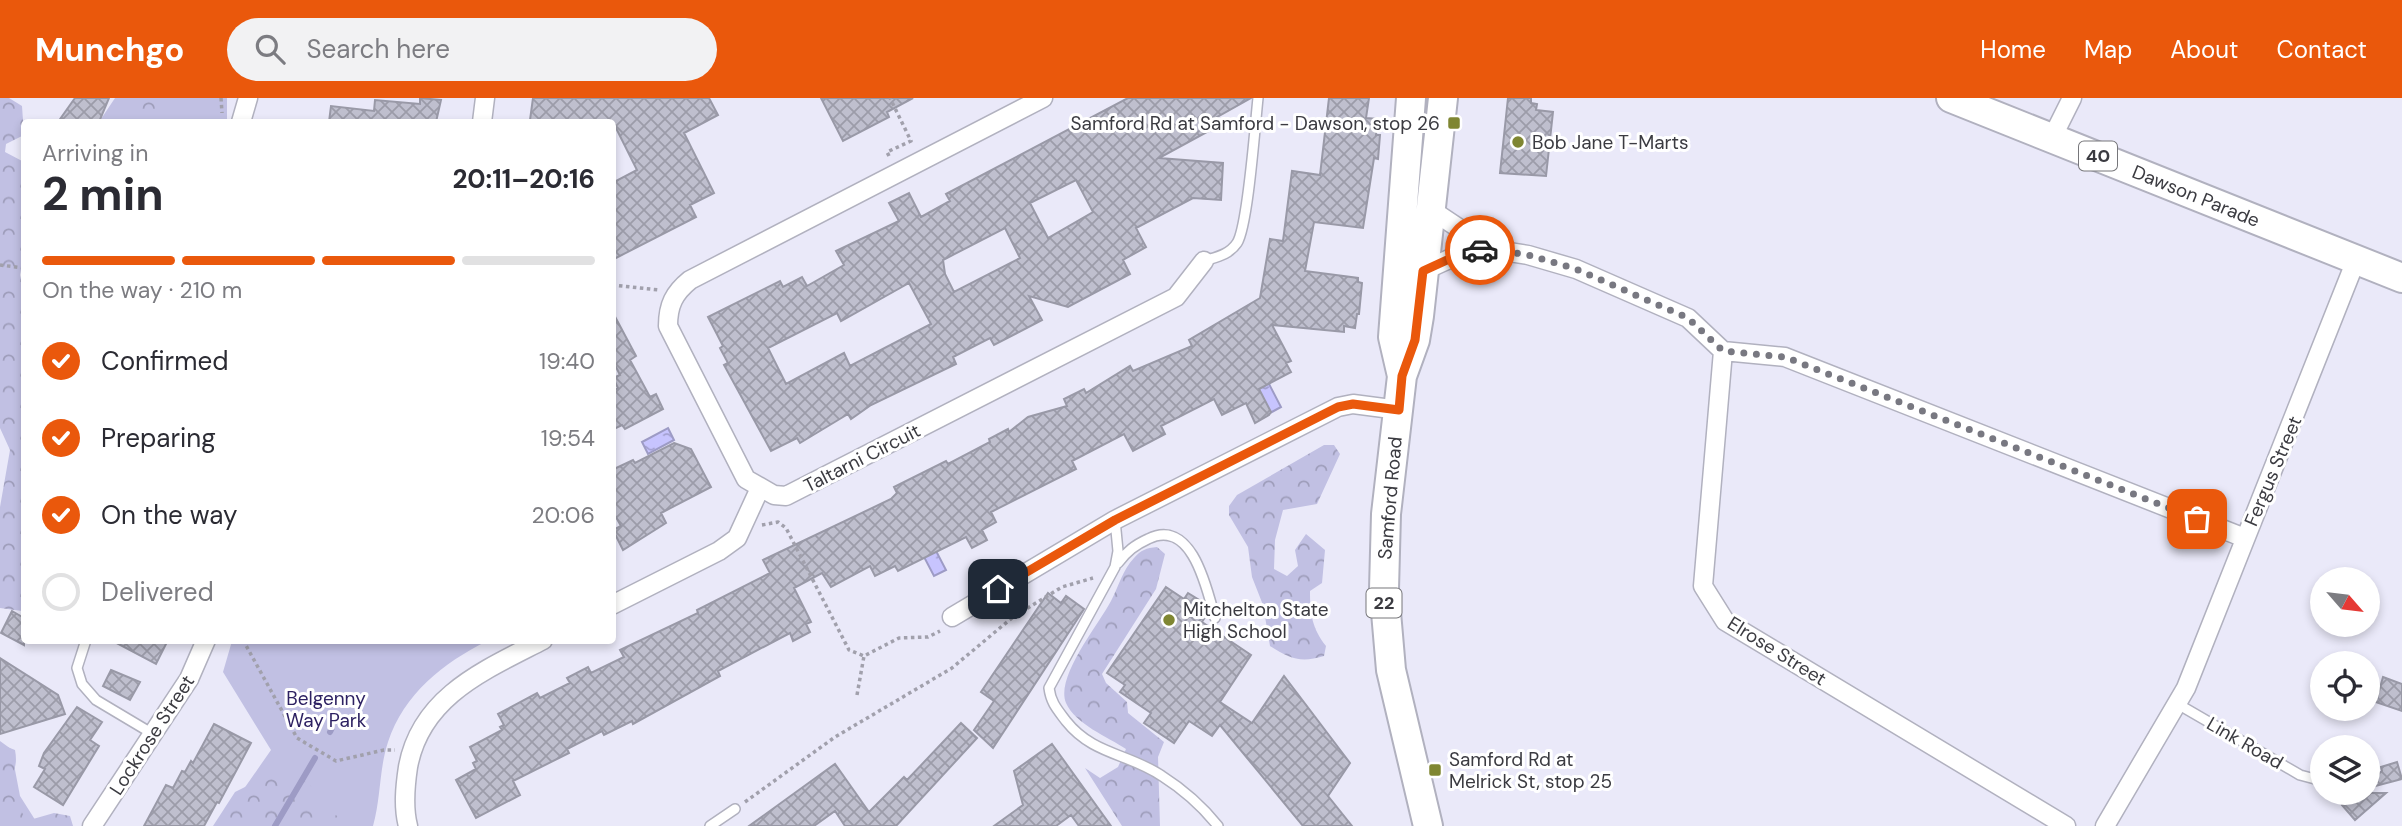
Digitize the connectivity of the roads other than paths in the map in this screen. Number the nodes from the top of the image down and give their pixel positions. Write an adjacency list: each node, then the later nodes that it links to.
1 (248, 98): 9 (street)
2 (485, 98): 10 (street)
3 (1042, 98): 21 (street)
4 (1258, 98): 15 (lane, Taltarni Circuit)
5 (1411, 98): 19 (main road, Samford Road / 22)
6 (1443, 98): 12 (main road, Samford Road / 22)
7 (1951, 98): 11 (main road, Dawson Parade / 40)
8 (2072, 98): 11 (street)
9 (242, 119)
10 (482, 119)
11 (2052, 138): 14 (main road, Dawson Parade / 40)
12 (1430, 209): 13 (street); 16 (main road, Samford Road / 22)
13 (1490, 249): 16 (street); 18 (street)
14 (2356, 260): 17 (main road, Dawson Parade / 40); 23 (street, Fergus Street)
15 (1204, 261): 21 (street, Taltarni Circuit)
16 (1423, 271): 19 (main road, Samford Road / 22)
17 (2402, 278)
18 (1723, 351): 23 (street); 40 (street, Elrose Street)
19 (1402, 376): 20 (main road, Samford Road / 22)
20 (1399, 410): 22 (street); 39 (main road, Samford Road / 22)
21 (760, 488): 25 (street)
22 (1115, 520): 24 (lane); 26 (street)
23 (2245, 538): 31 (street, Fergus Street)
24 (1115, 567): 27 (lane); 38 (lane)
25 (616, 603)
26 (951, 617)
27 (1215, 618)
28 (85, 644): 32 (lane)
29 (204, 644): 32 (street, Lockrose Street)
30 (535, 644): 36 (street)
31 (2176, 703): 33 (lane, Link Road); 41 (street, Fergus Street)
32 (153, 734): 35 (street, Lockrose Street)
33 (2310, 778)
34 (735, 809): 37 (lane)
35 (92, 826)
36 (408, 826)
37 (710, 826)
38 (1218, 826)
39 (1428, 826)
40 (2066, 826)
41 (2105, 826)

